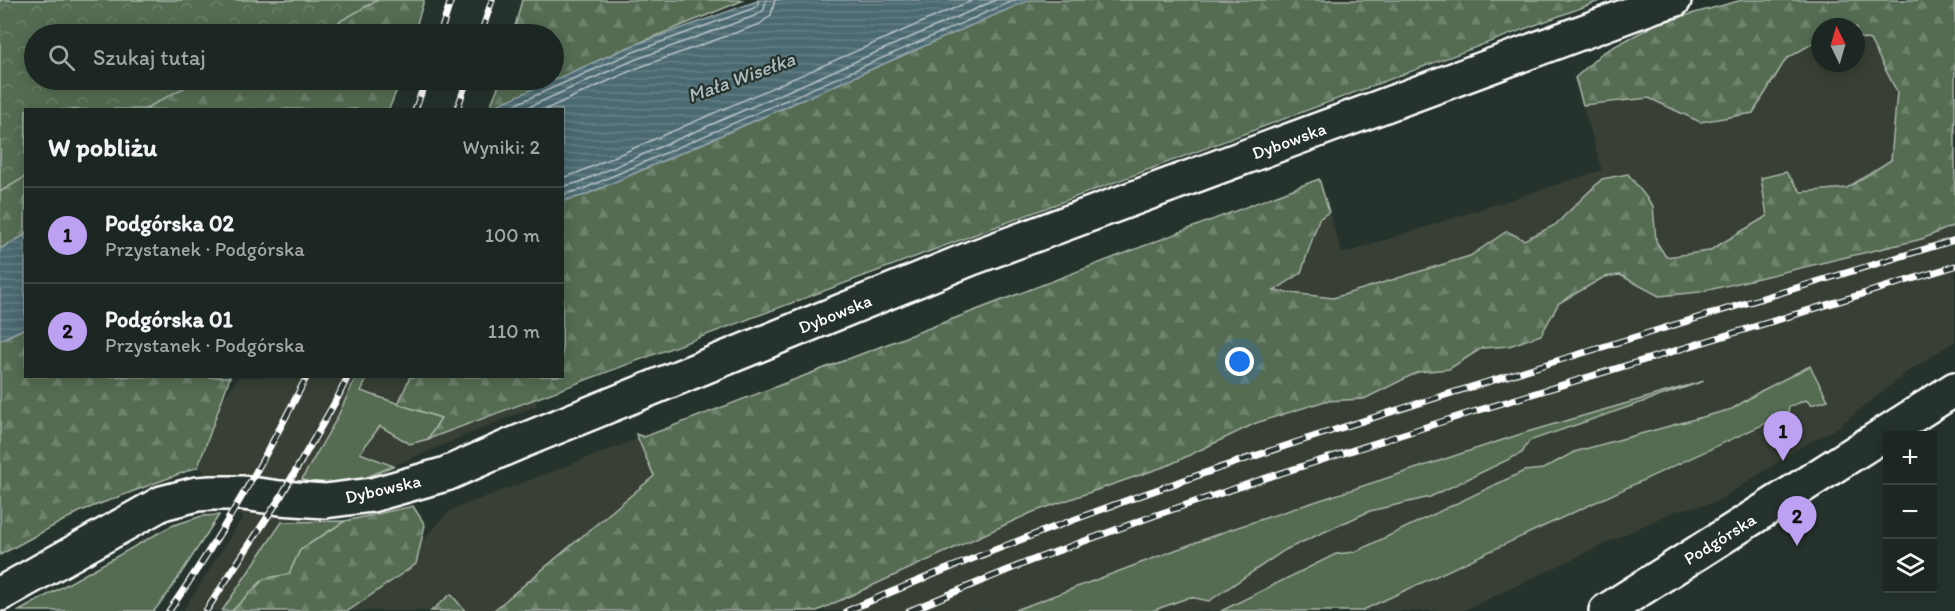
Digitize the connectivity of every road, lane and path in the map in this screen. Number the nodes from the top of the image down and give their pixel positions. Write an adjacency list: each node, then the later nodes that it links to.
1 (1674, 0): 3 (street, Dybowska)
2 (1955, 388): 4 (street, Podgórska)
3 (0, 594)
4 (1606, 611)

